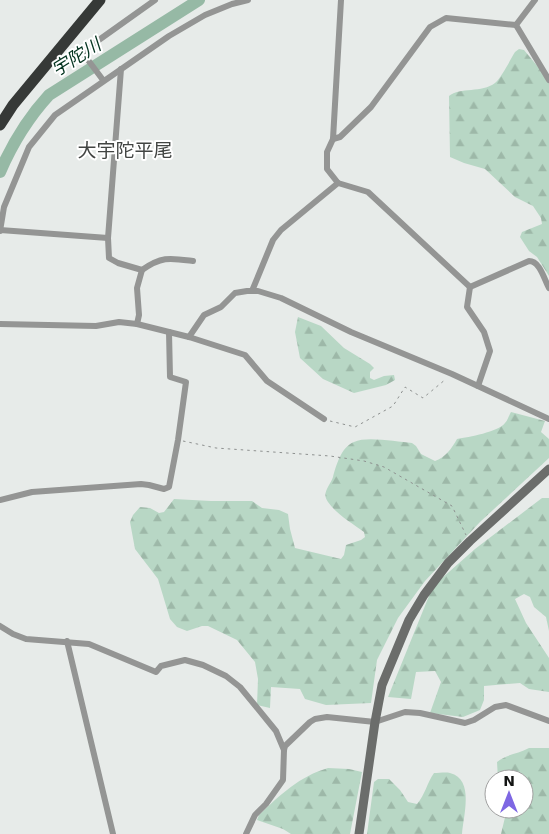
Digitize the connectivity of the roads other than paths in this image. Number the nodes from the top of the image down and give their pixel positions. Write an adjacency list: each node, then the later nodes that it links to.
1 (100, 0): 10 (highway)
2 (157, 0): 8 (street)
3 (248, 0): 7 (street)
4 (341, 0): 11 (street)
5 (535, 0): 6 (street)
6 (516, 25): 9 (street); 11 (street)
7 (121, 69): 8 (street); 14 (street)
8 (102, 79): 13 (street)
9 (549, 80)
10 (0, 125)
11 (333, 139): 12 (street)
12 (338, 183): 17 (street); 19 (street)
13 (0, 230): 14 (street)
14 (108, 238): 16 (street)
15 (193, 260): 16 (street)
16 (142, 270): 21 (street)
17 (470, 288): 18 (street); 24 (street)
18 (549, 288)
19 (252, 291): 23 (street); 24 (street)
20 (0, 324): 21 (street)
21 (137, 324): 22 (street)
22 (169, 332): 23 (street); 28 (street)
23 (190, 337): 26 (street)
24 (478, 386): 25 (street)
25 (549, 419)
26 (324, 420)
27 (549, 469): 32 (street)
28 (0, 500)
29 (0, 626): 30 (street)
30 (67, 641): 33 (street); 34 (street)
31 (549, 721): 32 (street)
32 (375, 722): 33 (street); 36 (street)
33 (284, 750): 35 (street)
34 (113, 834)
35 (246, 834)
36 (359, 834)

